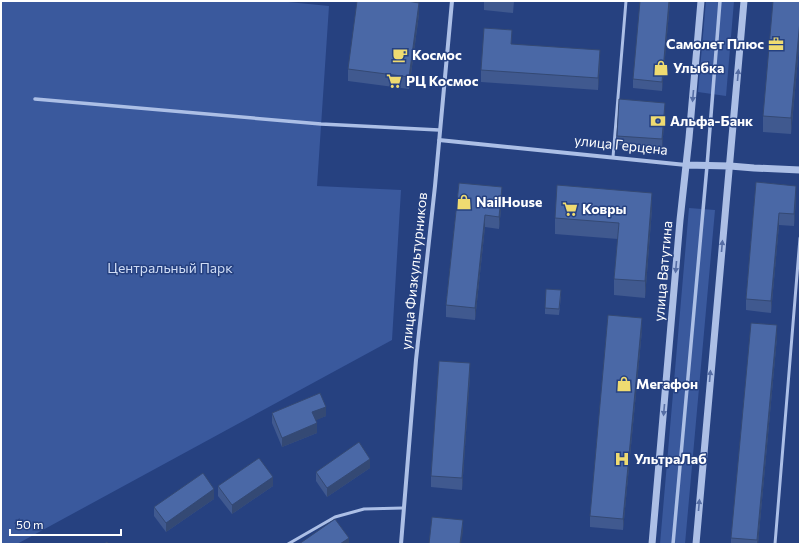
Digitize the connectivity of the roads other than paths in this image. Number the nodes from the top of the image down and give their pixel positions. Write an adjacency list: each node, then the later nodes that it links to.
1 (452, 1): 7 (street, улица Физкультурников)
2 (626, 1): 9 (lane)
3 (701, 1): 10 (street, улица Ватутина, one-way to 10)
4 (720, 1): 11 (street)
5 (744, 1): 12 (street, one-way to 5)
6 (34, 99): 7 (street)
7 (439, 130): 8 (street, улица Физкультурников)
8 (439, 140): 9 (street, улица Герцена); 15 (street, улица Физкультурников)
9 (613, 157): 10 (street, улица Герцена)
10 (686, 165): 11 (street, улица Герцена); 18 (street, улица Ватутина, one-way to 18)
11 (707, 166): 12 (street, улица Герцена); 19 (street)
12 (730, 166): 13 (street, улица Герцена); 20 (street, one-way to 12)
13 (800, 170)
14 (800, 238): 21 (lane)
15 (403, 508): 16 (lane); 17 (street, улица Физкультурников)
16 (288, 544)
17 (401, 544)
18 (652, 544)
19 (673, 544)
20 (696, 544)
21 (775, 544)

